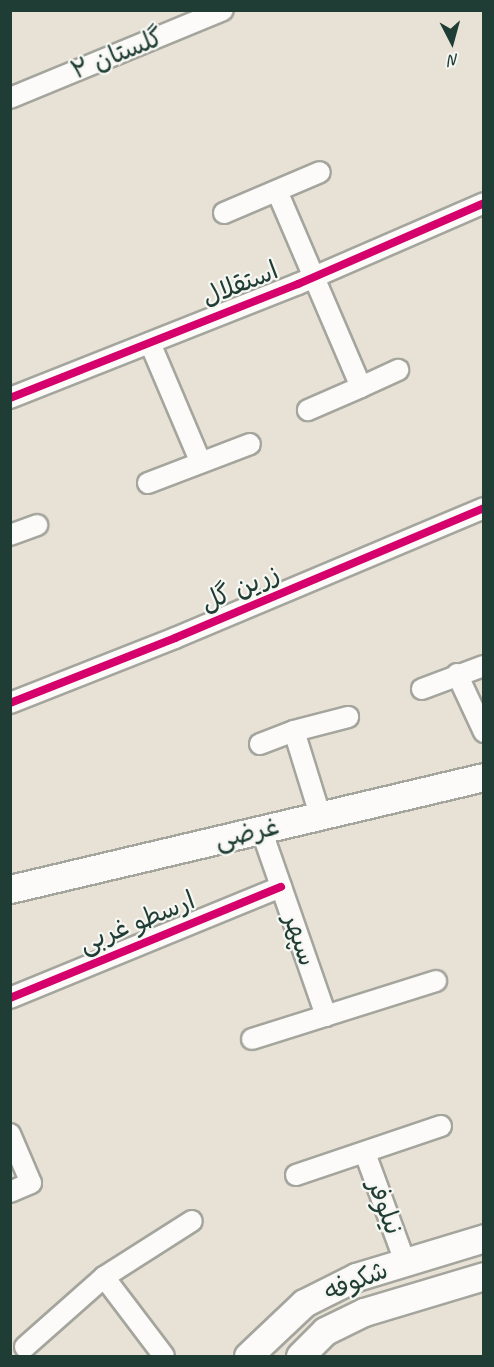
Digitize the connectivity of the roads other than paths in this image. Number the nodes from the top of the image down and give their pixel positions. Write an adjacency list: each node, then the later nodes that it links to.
1 (223, 10): 2 (street, گلستان ۲)
2 (10, 98)
3 (320, 172): 4 (street)
4 (277, 191): 6 (street); 7 (street)
5 (483, 203): 7 (street, استقلال)
6 (224, 213)
7 (314, 277): 8 (street, استقلال); 10 (street)
8 (150, 343): 11 (street, استقلال); 14 (street)
9 (398, 370): 10 (street)
10 (361, 387): 12 (street)
11 (10, 398)
12 (308, 410)
13 (250, 444): 14 (street)
14 (201, 463): 15 (street)
15 (148, 483)
16 (483, 508): 22 (street, زرین گل)
17 (37, 525): 18 (street)
18 (11, 535)
19 (483, 666): 20 (street)
20 (457, 674): 21 (street); 25 (street)
21 (422, 689)
22 (10, 703)
23 (348, 717): 24 (street)
24 (294, 731): 26 (street); 28 (street)
25 (483, 732)
26 (260, 744)
27 (483, 777): 28 (main road, غرضی)
28 (320, 815): 29 (main road, غرضی)
29 (261, 830): 30 (street, سپهر); 31 (main road, غرضی)
30 (281, 887): 33 (street, ارسطو غربی); 34 (street, سپهر)
31 (10, 889)
32 (436, 981): 34 (street)
33 (10, 998)
34 (326, 1016): 35 (street)
35 (252, 1040)
36 (441, 1125): 38 (street, نیلوفر)
37 (10, 1134): 40 (street)
38 (366, 1153): 39 (street, نیلوفر); 43 (street, نیلوفر)
39 (296, 1175)
40 (10, 1192)
41 (192, 1221): 45 (street)
42 (483, 1238): 43 (main road, شکوفه)
43 (405, 1262): 48 (main road, شکوفه)
44 (483, 1276): 49 (main road, شکوفه)
45 (104, 1278): 46 (street); 47 (street)
46 (25, 1347)
47 (164, 1356)
48 (248, 1356)
49 (300, 1356)

